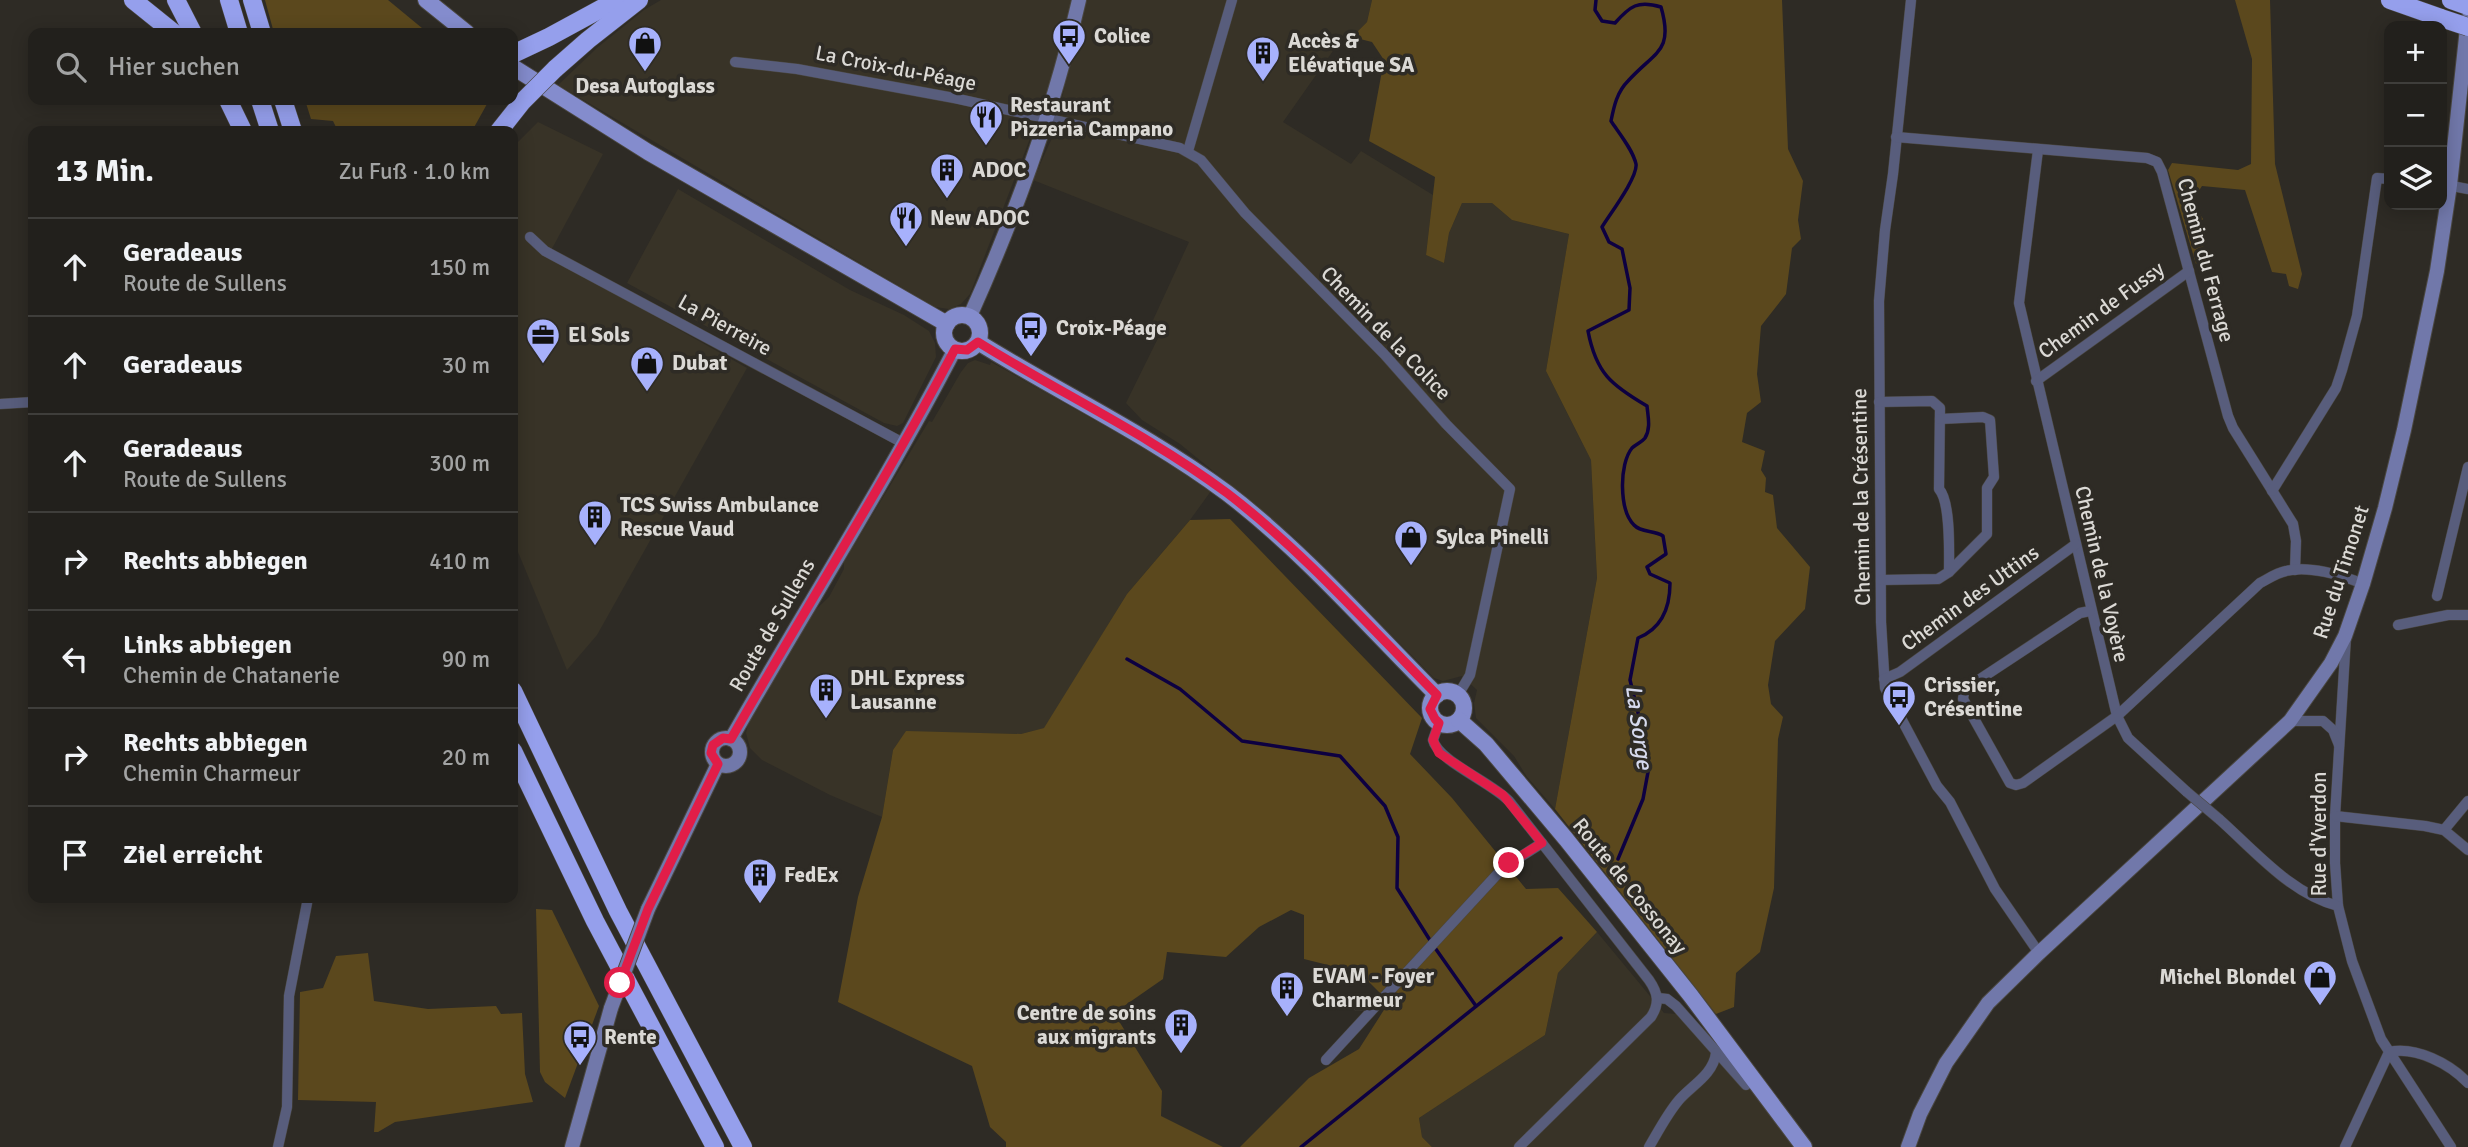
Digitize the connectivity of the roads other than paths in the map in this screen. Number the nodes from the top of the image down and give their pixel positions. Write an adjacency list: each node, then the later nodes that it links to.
1 (133, 0): 16 (highway)
2 (176, 0): 17 (highway)
3 (229, 0): 18 (highway)
4 (252, 0): 19 (highway)
5 (426, 0): 20 (main road)
6 (617, 0): 21 (highway)
7 (639, 0): 31 (highway, bridge)
8 (1079, 0): 27 (main road)
9 (1232, 0): 34 (street)
10 (1910, 0): 32 (street, Chemin de la Crésentine)
11 (2390, 0): 15 (highway, bridge)
12 (2451, 0): 13 (highway)
13 (2468, 6)
14 (2468, 18): 35 (main road, Rue du Timonet)
15 (2468, 27)
16 (168, 28)
17 (190, 28)
18 (237, 28)
19 (260, 28)
20 (461, 28)
21 (519, 52)
22 (736, 62): 27 (street, La Croix-du-Péage)
23 (518, 70): 43 (main road)
24 (230, 105): 28 (highway)
25 (262, 105): 29 (highway)
26 (285, 105): 30 (highway)
27 (1048, 119): 34 (street); 42 (main road)
28 (241, 126)
29 (268, 126)
30 (291, 126)
31 (503, 126)
32 (1896, 137): 33 (street, Chemin du Ferrage); 48 (street, Chemin de la Crésentine)
33 (2038, 150): 41 (street, Chemin du Ferrage); 46 (street, Chemin de la Voyère)
34 (1188, 151): 66 (street, Chemin de la Colice)
35 (2447, 177)
36 (2384, 179): 53 (street)
37 (2447, 185): 38 (street)
38 (2468, 189)
39 (2443, 210): 58 (main road, Rue du Timonet)
40 (530, 237): 51 (street, La Pierreire)
41 (2189, 271): 46 (street, Chemin de Fussy); 53 (street, Chemin du Ferrage)
42 (970, 316): 43 (main road); 44 (main road)
43 (947, 324): 45 (main road)
44 (978, 342): 45 (main road); 65 (main road)
45 (955, 349): 51 (main road, Route de Sullens)
46 (2036, 381): 54 (street, Chemin de la Voyère)
47 (28, 402): 49 (street)
48 (1879, 402): 50 (street); 57 (street, Chemin de la Crésentine)
49 (0, 404)
50 (1940, 419): 56 (street); 56 (street)
51 (905, 444): 72 (main road, Route de Sullens)
52 (2468, 467): 59 (street)
53 (2272, 491): 55 (street, Chemin du Ferrage)
54 (2076, 544): 60 (street, Chemin de la Voyère); 64 (street, Chemin des Uttins)
55 (2295, 570): 58 (street); 68 (street)
56 (1949, 572): 57 (street)
57 (1881, 580): 64 (street, Chemin de la Crésentine)
58 (2363, 584): 63 (main road, Rue du Timonet)
59 (2437, 596)
60 (2091, 611): 68 (street, Chemin de la Voyère); 68 (street)
61 (2468, 615): 62 (street)
62 (2398, 625)
63 (2345, 636): 70 (main road, Rue du Timonet); 73 (street, Rue d'Yverdon)
64 (1884, 679): 83 (street, Chemin de la Crésentine)
65 (1437, 695): 66 (main road); 71 (main road)
66 (1458, 695): 69 (main road)
67 (518, 701): 95 (highway)
68 (2117, 716): 82 (street, Chemin de la Voyère, bridge)
69 (1459, 720): 71 (main road); 91 (main road, Route de Cossonay)
70 (2290, 721): 73 (street, Rue d'Yverdon); 83 (main road, Rue du Timonet)
71 (1439, 723): 79 (street)
72 (731, 739): 75 (main road); 75 (main road)
73 (2339, 745): 77 (street, Rue d'Yverdon)
74 (518, 761): 94 (highway)
75 (718, 764): 93 (main road, bridge)
76 (2468, 801): 78 (street)
77 (2335, 816): 78 (street); 82 (street, Rue d'Yverdon)
78 (2444, 830): 80 (street)
79 (1542, 843): 84 (street); 86 (street)
80 (2468, 850)
81 (307, 903): 92 (street)
82 (2339, 906): 87 (street, Rue d'Yverdon)
83 (2039, 953): 100 (main road, Rue du Timonet)
84 (1658, 998): 88 (street); 96 (street)
85 (1357, 1005): 86 (street)
86 (1377, 1005): 89 (street)
87 (2389, 1052): 90 (street); 101 (street); 102 (street, Rue d'Yverdon)
88 (1716, 1054): 91 (street); 97 (street)
89 (1326, 1060)
90 (2468, 1083)
91 (1753, 1085): 98 (main road, Route de Cossonay); 99 (main road, Route de Cossonay)
92 (278, 1147)
93 (572, 1147)
94 (715, 1147)
95 (743, 1147)
96 (1519, 1147)
97 (1649, 1147)
98 (1804, 1147)
99 (1815, 1147)
100 (1908, 1147)
101 (2345, 1147)
102 (2451, 1147)

